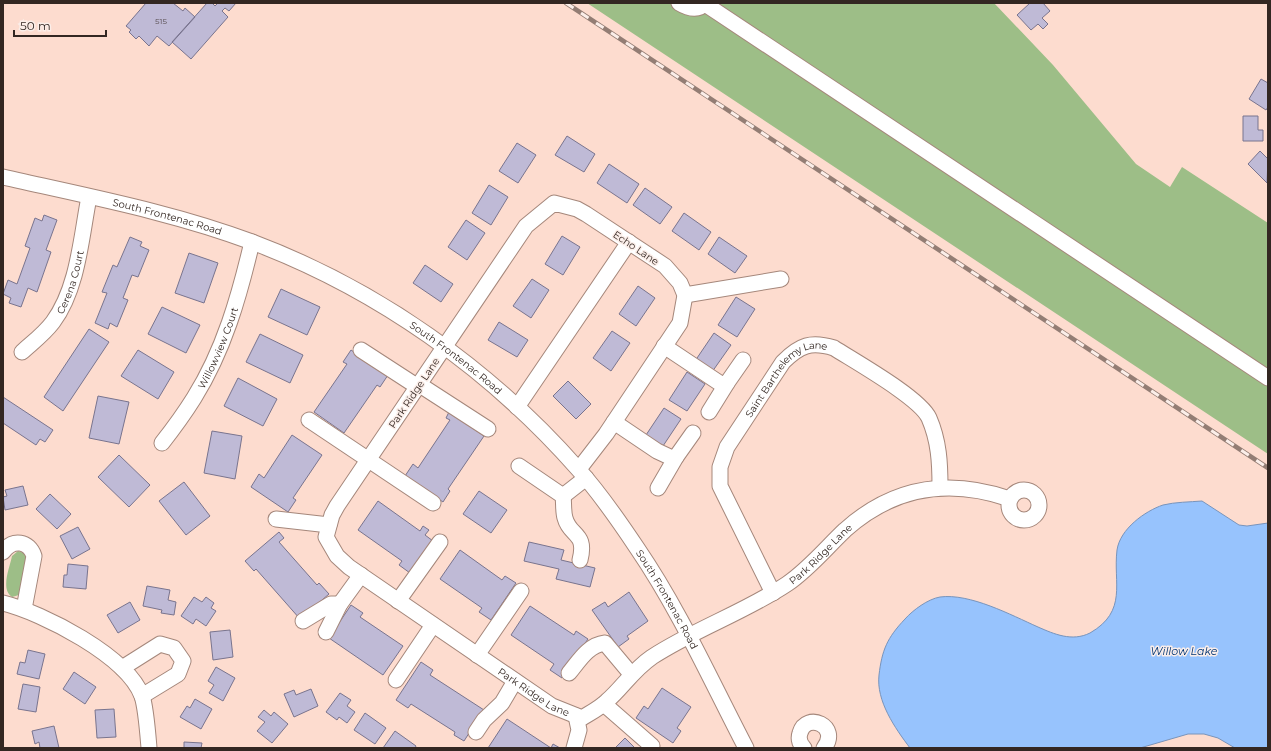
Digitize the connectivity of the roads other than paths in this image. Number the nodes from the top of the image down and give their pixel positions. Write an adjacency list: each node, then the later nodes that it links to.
1 (680, 3): 2 (street)
2 (706, 4): 14 (street)
3 (3, 177): 4 (street, South Frontenac Road)
4 (89, 197): 5 (street, South Frontenac Road); 12 (street, Cerena Court)
5 (252, 242): 10 (street, South Frontenac Road); 23 (street, Willowview Court)
6 (628, 242): 8 (street, Echo Lane); 10 (street, Echo Lane); 17 (street)
7 (781, 279): 8 (street)
8 (684, 295): 9 (street, Echo Lane)
9 (664, 346): 15 (street); 20 (street, Echo Lane)
10 (446, 347): 16 (street, Park Ridge Lane); 17 (street, South Frontenac Road)
11 (361, 350): 16 (street)
12 (22, 352)
13 (743, 360): 15 (street)
14 (1268, 378)
15 (727, 383): 18 (street)
16 (419, 386): 21 (street); 25 (street, Park Ridge Lane)
17 (517, 407): 27 (street, South Frontenac Road)
18 (709, 412)
19 (309, 420): 25 (street)
20 (614, 422): 24 (street); 27 (street, Echo Lane)
21 (488, 429)
22 (693, 433): 24 (street)
23 (162, 443)
24 (676, 457): 29 (street)
25 (368, 461): 32 (street); 34 (street, Park Ridge Lane)
26 (519, 466): 30 (street)
27 (582, 474): 30 (street, Echo Lane); 48 (street, South Frontenac Road)
28 (940, 487): 31 (street, Park Ridge Lane); 40 (street, Park Ridge Lane); 40 (street, Saint Barthelemy Lane)
29 (658, 488)
30 (563, 496): 37 (street)
31 (1010, 499)
32 (433, 503)
33 (276, 519): 34 (street)
34 (329, 526): 38 (street, Park Ridge Lane)
35 (440, 542): 41 (street)
36 (3, 552): 44 (street)
37 (580, 560)
38 (361, 575): 41 (street, Park Ridge Lane); 43 (street)
39 (521, 591): 49 (street)
40 (773, 593): 48 (street, Park Ridge Lane)
41 (398, 601): 46 (street, Park Ridge Lane)
42 (3, 603): 44 (street)
43 (340, 604): 45 (street); 47 (street)
44 (24, 609): 50 (street)
45 (303, 621)
46 (433, 625): 49 (street, Park Ridge Lane); 53 (street)
47 (326, 632)
48 (690, 637): 52 (street, Park Ridge Lane); 63 (street, South Frontenac Road)
49 (477, 655): 54 (street, Park Ridge Lane)
50 (122, 668): 55 (street); 55 (street)
51 (569, 673): 52 (street)
52 (631, 674): 56 (street, Park Ridge Lane)
53 (396, 680)
54 (515, 681): 57 (street, Park Ridge Lane); 58 (street)
55 (142, 696): 61 (street)
56 (604, 704): 57 (street, Park Ridge Lane); 59 (street)
57 (576, 716): 62 (street)
58 (476, 732)
59 (652, 746)
60 (802, 747): 64 (street)
61 (149, 748)
62 (574, 748)
63 (746, 748)
64 (824, 748)

